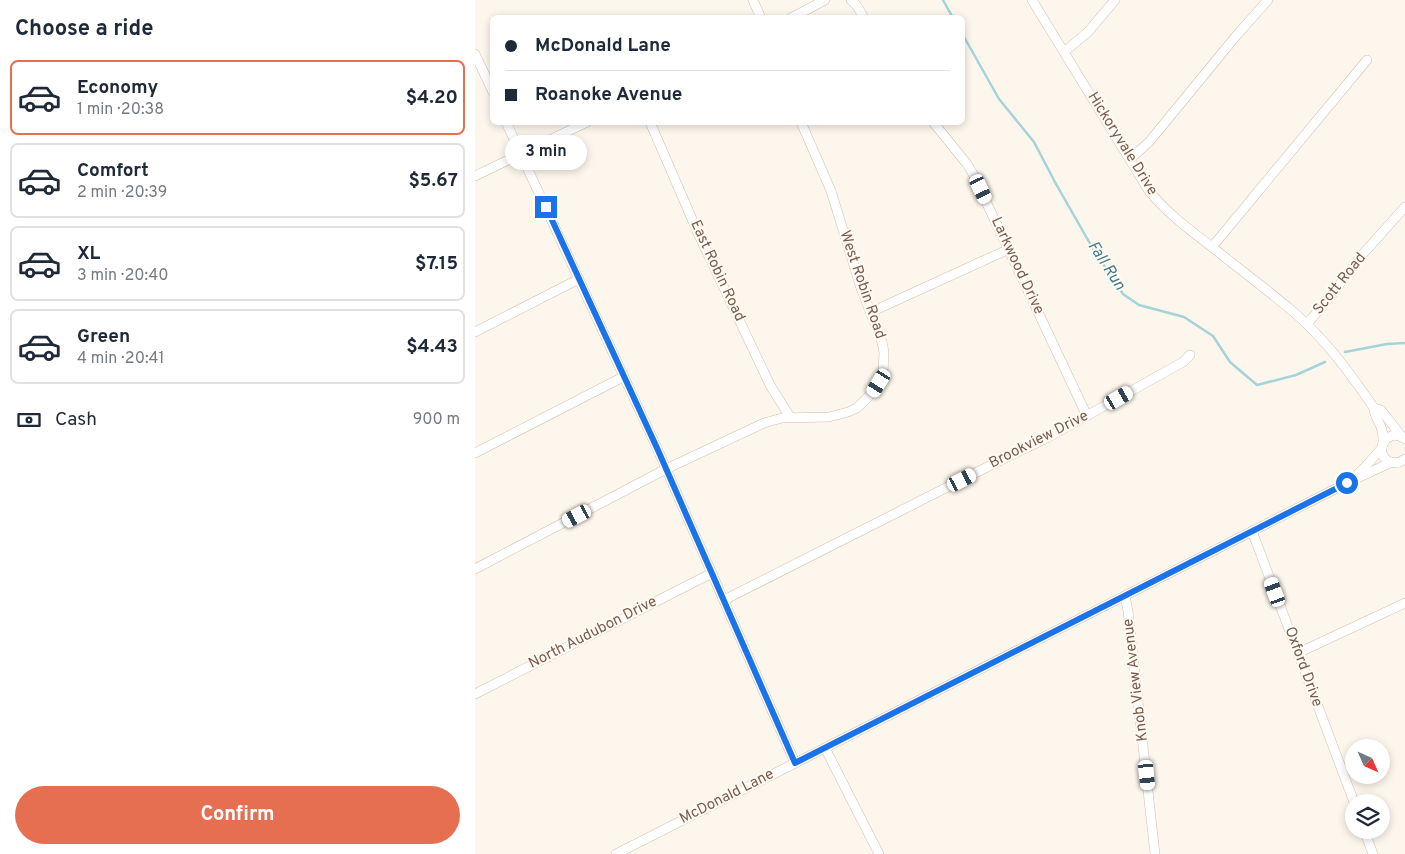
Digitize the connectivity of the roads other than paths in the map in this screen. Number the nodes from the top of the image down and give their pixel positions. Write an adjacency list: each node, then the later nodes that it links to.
1 (753, 0): 7 (street)
2 (825, 0): 8 (street)
3 (851, 0): 9 (street)
4 (1032, 0): 10 (street, Hickoryvale Drive)
5 (1115, 0): 10 (street)
6 (1267, 0): 20 (street)
7 (760, 15)
8 (797, 15)
9 (863, 15)
10 (1064, 52): 20 (street, Hickoryvale Drive)
11 (475, 54): 13 (street)
12 (1367, 60): 23 (street)
13 (490, 86)
14 (508, 125): 19 (street)
15 (581, 125): 19 (street)
16 (651, 125): 33 (street, East Robin Road)
17 (802, 125): 26 (street, West Robin Road)
18 (935, 125): 24 (street, Larkwood Drive)
19 (521, 154): 21 (street); 25 (street)
20 (1130, 159): 23 (street, Hickoryvale Drive)
21 (475, 176)
22 (1405, 207): 27 (street, Scott Road)
23 (1212, 247): 27 (street, Hickoryvale Drive)
24 (1009, 249): 26 (street); 32 (street, Larkwood Drive)
25 (579, 279): 28 (street); 30 (street)
26 (871, 312): 33 (street, West Robin Road)
27 (1307, 324): 31 (street, Scott Road)
28 (475, 332)
29 (1190, 356): 32 (street, Brookview Drive)
30 (623, 377): 36 (street); 39 (street)
31 (1374, 408): 34 (street, Scott Road); 35 (street, Scott Road)
32 (1087, 416): 45 (street, Brookview Drive)
33 (790, 417): 39 (street, West Robin Road)
34 (1404, 438): 35 (street)
35 (1382, 446): 38 (street); 40 (street, McDonald Lane)
36 (475, 452)
37 (1405, 459): 38 (street, McDonald Lane)
38 (1398, 464): 40 (street, McDonald Lane)
39 (666, 469): 42 (street, West Robin Road); 43 (street)
40 (1347, 483): 41 (street, McDonald Lane)
41 (1252, 531): 44 (street, McDonald Lane); 47 (street, Oxford Drive)
42 (475, 569)
43 (712, 573): 45 (street); 48 (street, North Audubon Drive)
44 (1125, 596): 49 (street, McDonald Lane); 55 (street, Knob View Avenue)
45 (724, 600): 50 (street)
46 (1405, 602): 47 (street)
47 (1298, 653): 51 (street, Oxford Drive)
48 (475, 694)
49 (825, 748): 50 (street, McDonald Lane); 54 (street)
50 (795, 763): 53 (street, McDonald Lane)
51 (1351, 794)
52 (1367, 839): 56 (street)
53 (616, 854)
54 (879, 854)
55 (1155, 854)
56 (1373, 854)

